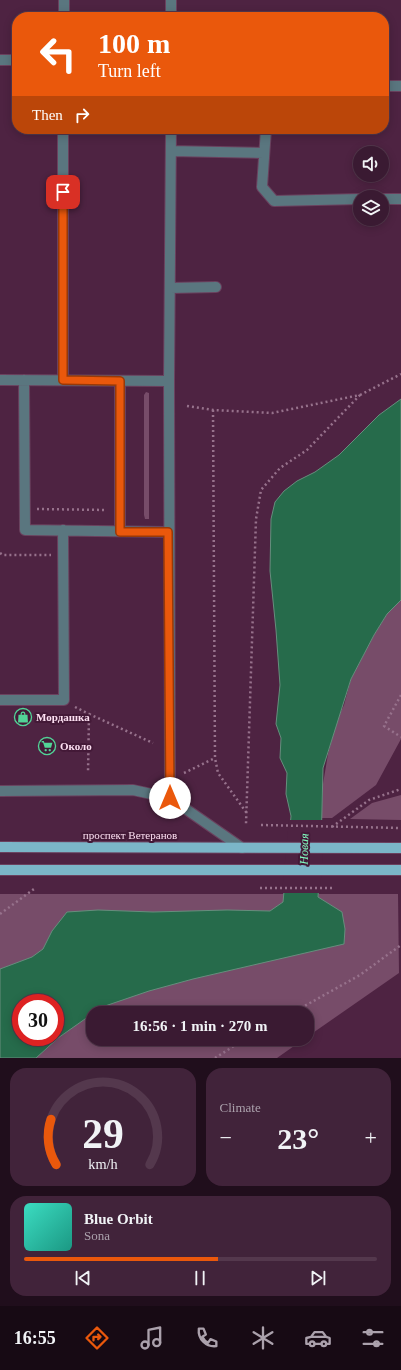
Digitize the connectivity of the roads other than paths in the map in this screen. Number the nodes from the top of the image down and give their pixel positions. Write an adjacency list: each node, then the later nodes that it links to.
1 (64, 0): 3 (street)
2 (171, 0): 4 (street)
3 (64, 12)
4 (171, 12)
5 (0, 60): 6 (street)
6 (12, 60)
7 (389, 86): 8 (street)
8 (401, 86)
9 (64, 134): 21 (street)
10 (171, 134): 12 (street)
11 (266, 134): 13 (street)
12 (171, 151): 13 (street); 18 (street)
13 (264, 153): 14 (street)
14 (353, 199)
15 (389, 199): 16 (street)
16 (401, 199)
17 (216, 287): 18 (street)
18 (170, 288): 23 (street)
19 (0, 380): 20 (street)
20 (24, 380): 21 (street); 24 (street)
21 (63, 380): 22 (street)
22 (120, 381): 23 (street); 25 (street)
23 (169, 381): 26 (street)
24 (63, 530): 25 (street); 27 (street)
25 (120, 532): 26 (street)
26 (168, 532): 29 (street)
27 (0, 700)
28 (0, 791): 29 (street)
29 (170, 798): 31 (street)
30 (0, 847): 31 (main road, проспект Ветеранов)
31 (242, 848): 32 (main road, проспект Ветеранов)
32 (401, 848)
33 (0, 870): 34 (main road)
34 (401, 870)

